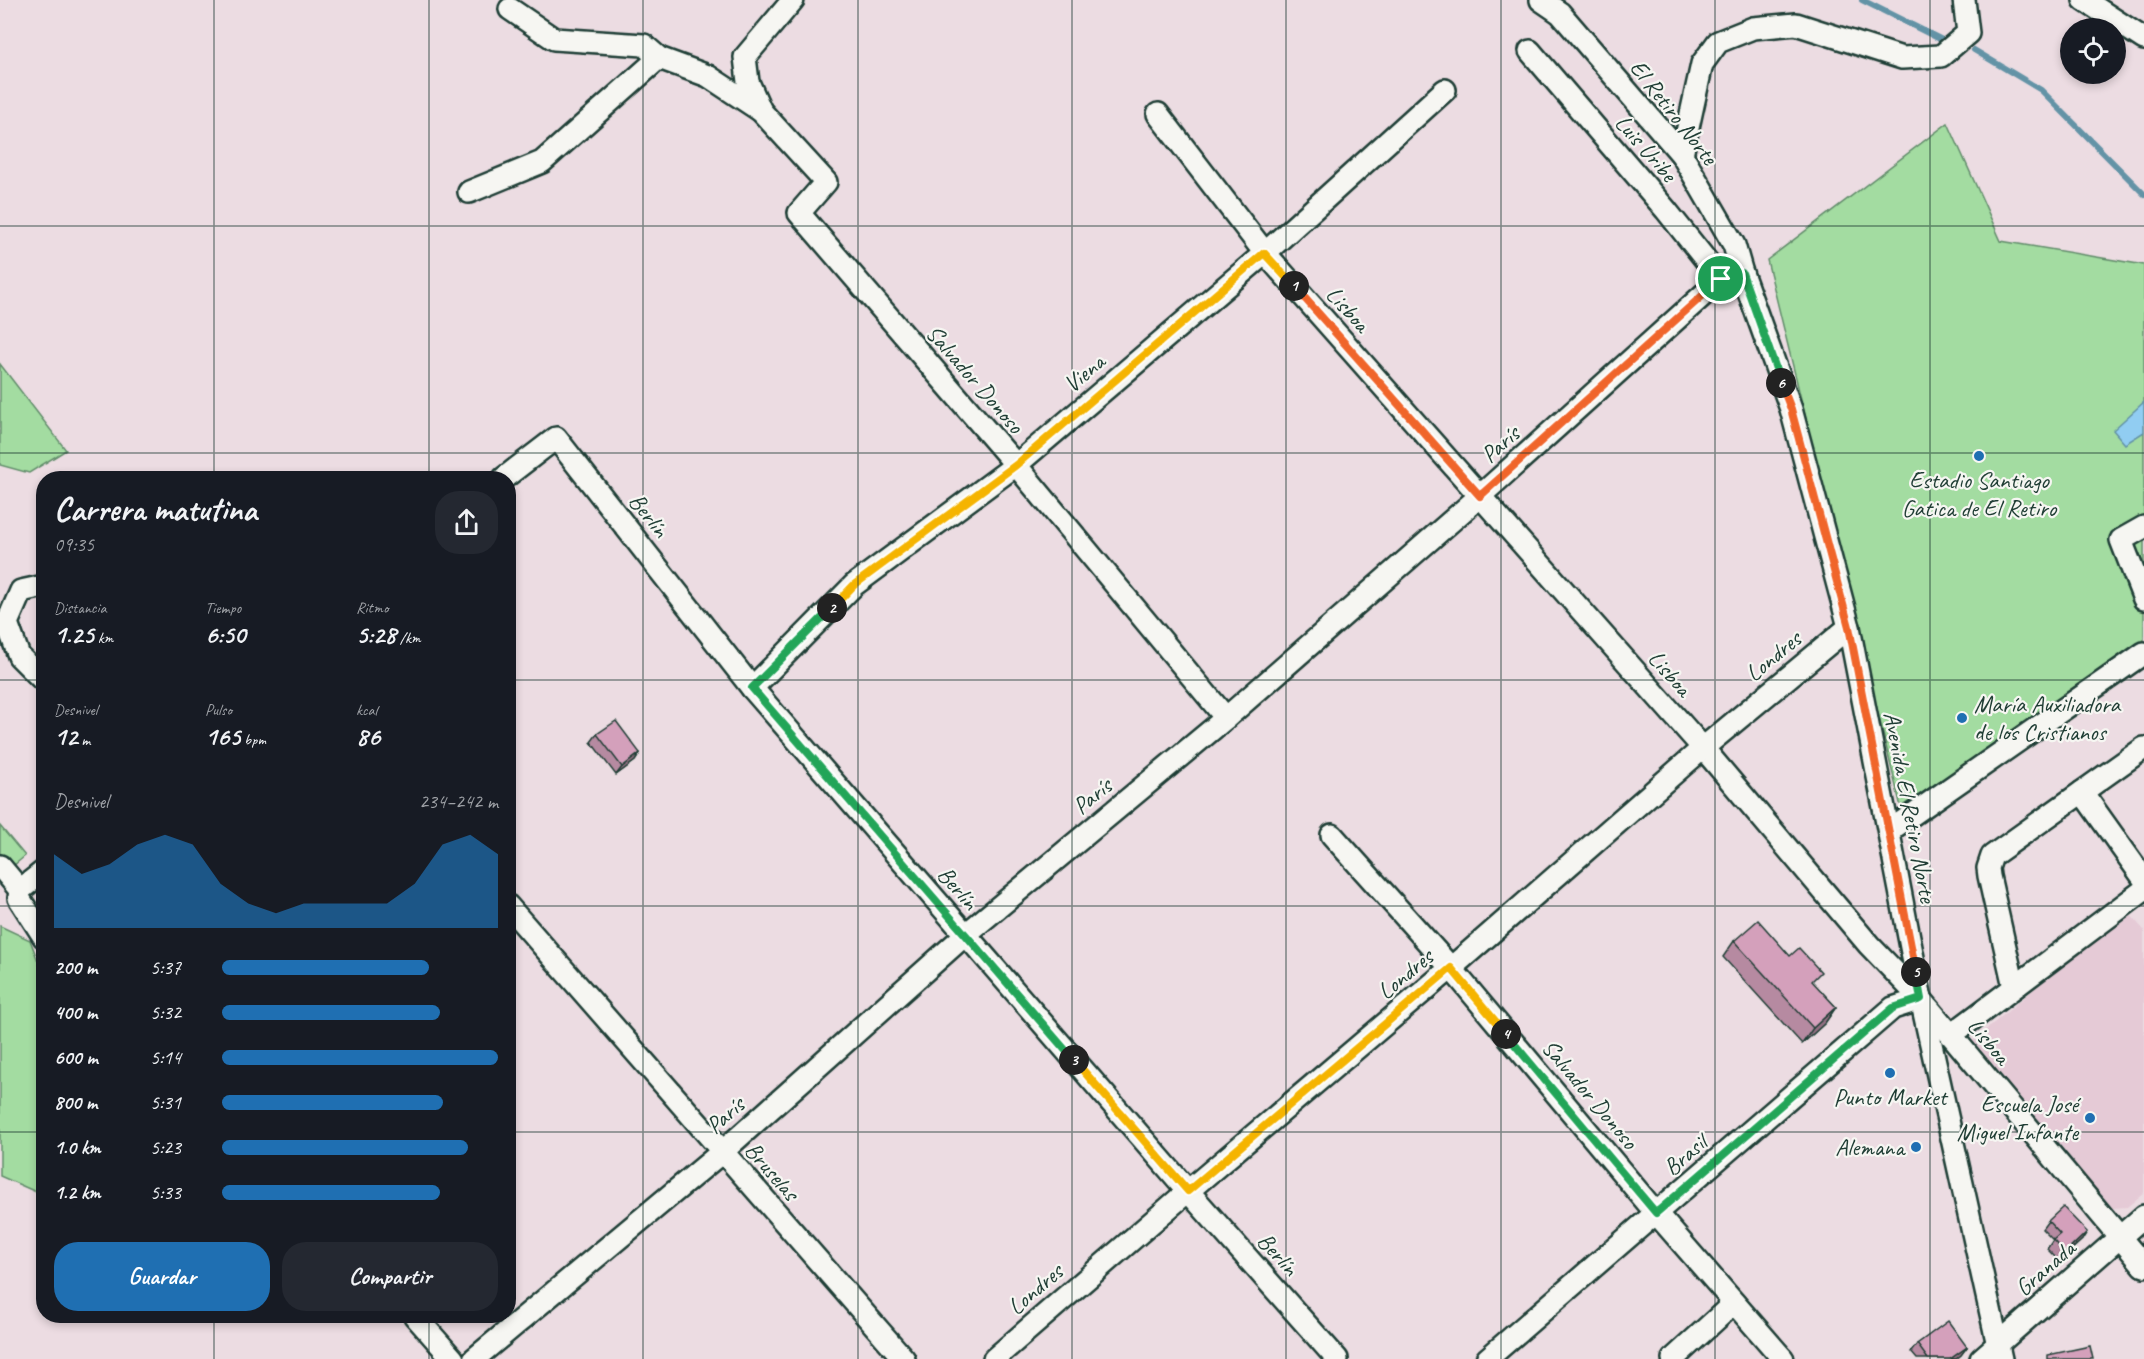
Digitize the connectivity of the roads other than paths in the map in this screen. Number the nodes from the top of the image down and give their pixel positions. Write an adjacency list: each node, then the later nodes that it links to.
1 (793, 0): 10 (street)
2 (1542, 0): 12 (street, El Retiro Norte)
3 (1965, 0): 12 (street)
4 (2084, 0): 6 (street)
5 (510, 9): 8 (street)
6 (2144, 39)
7 (1530, 51): 16 (street, Luis Uribe)
8 (659, 58): 10 (street); 13 (street)
9 (1445, 90): 14 (street, Viena)
10 (761, 111): 17 (street, Salvador Donoso)
11 (1158, 114): 14 (street, Lisboa)
12 (1682, 155): 15 (street, El Retiro Norte)
13 (468, 192)
14 (1264, 253): 17 (street, Viena); 19 (street, Lisboa)
15 (1742, 273): 16 (street, París); 23 (street, Avenida El Retiro Norte)
16 (1721, 279): 19 (street, París)
17 (1016, 465): 26 (street, Viena); 27 (street, Salvador Donoso)
18 (513, 471): 26 (street, Berlín)
19 (1480, 496): 27 (street, París); 28 (street, Lisboa)
20 (2144, 526): 22 (street)
21 (36, 588): 25 (street)
22 (2144, 599)
23 (1849, 627): 28 (street, Londres); 31 (street, Avenida El Retiro Norte)
24 (2144, 653): 31 (street)
25 (36, 673)
26 (752, 688): 40 (street, Berlín)
27 (1226, 718): 40 (street, París)
28 (1703, 748): 41 (street, Londres); 43 (street, Lisboa)
29 (2144, 748): 30 (street)
30 (2082, 792): 35 (street); 42 (street)
31 (1889, 831): 43 (street, Avenida El Retiro Norte)
32 (1332, 836): 41 (street, Salvador Donoso)
33 (0, 866): 36 (street)
34 (36, 877): 36 (street)
35 (2144, 879)
36 (20, 890): 39 (street)
37 (2144, 890): 42 (street)
38 (516, 915): 45 (street, Bruselas)
39 (36, 925)
40 (965, 935): 45 (street, París); 46 (street, Berlín)
41 (1451, 968): 46 (street, Londres); 47 (street, Salvador Donoso)
42 (2014, 987): 44 (street)
43 (1921, 999): 44 (street, Lisboa); 47 (street, Brasil); 53 (street, Avenida El Retiro Norte)
44 (1951, 1035): 49 (street, Lisboa)
45 (722, 1152): 56 (street, París); 57 (street, Bruselas)
46 (1188, 1191): 58 (street, Londres); 59 (street, Berlín)
47 (1656, 1213): 51 (street, Salvador Donoso); 54 (street, Brasil)
48 (2144, 1216): 49 (street, Granada)
49 (2119, 1237): 50 (street, Lisboa); 53 (street, Granada)
50 (2144, 1266)
51 (1734, 1303): 60 (street); 61 (street, Salvador Donoso)
52 (421, 1323): 55 (street)
53 (1999, 1351): 62 (street, Granada)
54 (1498, 1356)
55 (453, 1359)
56 (474, 1359)
57 (904, 1359)
58 (994, 1359)
59 (1337, 1359)
60 (1673, 1359)
61 (1783, 1359)
62 (1981, 1359)

